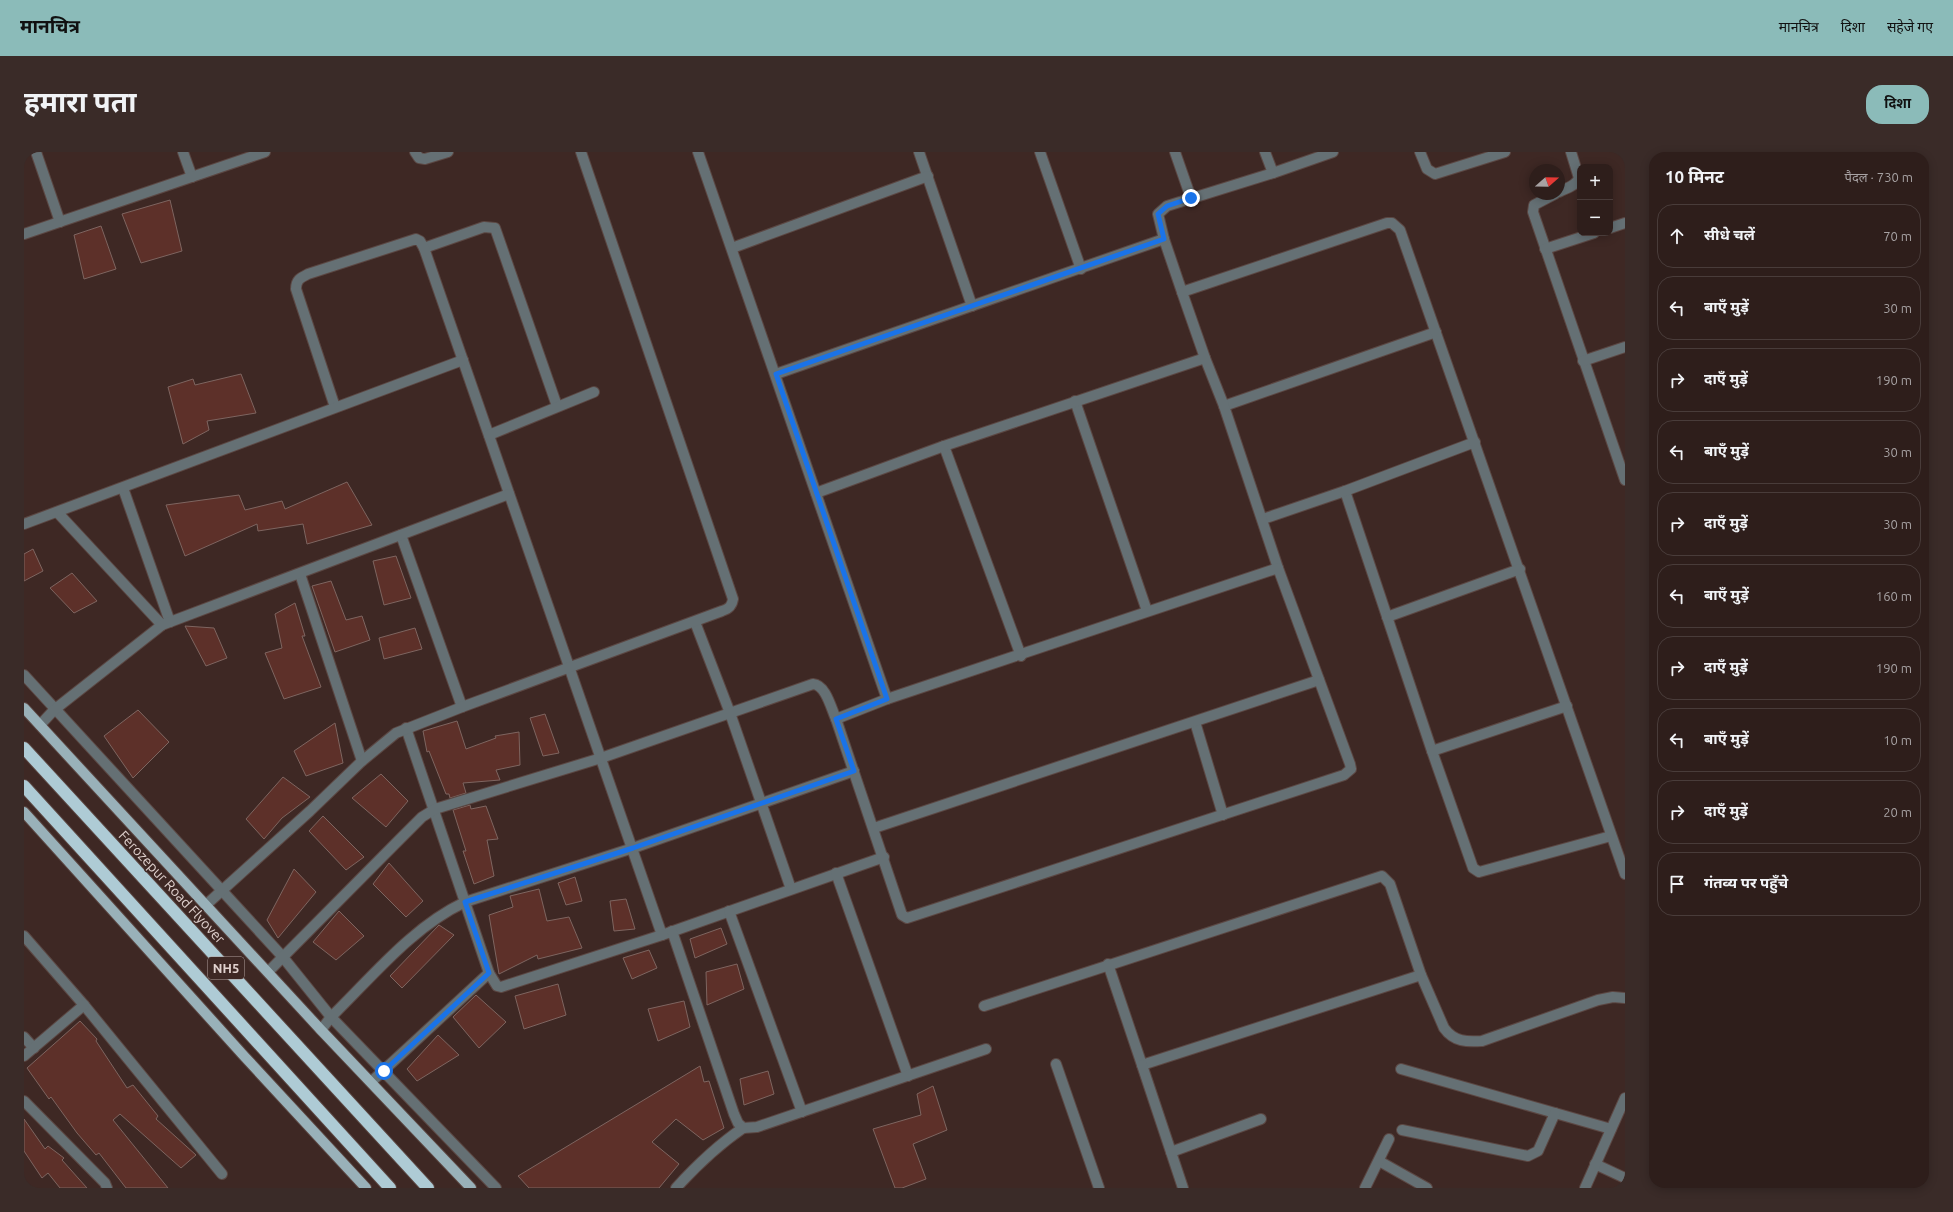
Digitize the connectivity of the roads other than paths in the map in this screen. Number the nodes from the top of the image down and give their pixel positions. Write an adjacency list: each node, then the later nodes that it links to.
1 (36, 152): 22 (street)
2 (184, 152): 18 (street)
3 (265, 152): 18 (street)
4 (415, 152): 5 (street)
5 (448, 152)
6 (581, 152): 63 (street)
7 (698, 152): 29 (street)
8 (919, 152): 17 (street)
9 (1040, 152): 31 (street)
10 (1175, 152): 20 (street)
11 (1265, 152): 16 (street)
12 (1333, 152): 16 (street)
13 (1420, 152): 14 (street)
14 (1505, 152)
15 (1571, 152): 19 (street)
16 (1273, 173): 20 (street)
17 (928, 176): 29 (street); 33 (street)
18 (192, 177): 22 (street)
19 (1565, 189)
20 (1191, 198): 27 (street)
21 (1542, 200): 30 (street)
22 (60, 222): 25 (street)
23 (1625, 223): 24 (street)
24 (1613, 227)
25 (24, 234)
26 (1584, 236): 30 (street)
27 (1164, 239): 31 (street); 32 (street)
28 (424, 248): 37 (street); 42 (street); 44 (street)
29 (732, 248): 39 (street)
30 (1545, 248): 38 (street)
31 (1081, 269): 33 (street)
32 (1182, 292): 34 (street); 36 (street)
33 (972, 306): 39 (street)
34 (1436, 332): 43 (street); 46 (street)
35 (1625, 347): 38 (street)
36 (1205, 358): 41 (street); 43 (street)
37 (463, 360): 44 (street); 45 (street)
38 (1583, 361): 48 (street)
39 (776, 374): 52 (street)
40 (594, 392): 42 (street)
41 (1075, 401): 47 (street); 61 (street)
42 (557, 406): 45 (street)
43 (1224, 406): 55 (street)
44 (335, 407): 50 (street)
45 (489, 435): 53 (street)
46 (1475, 442): 51 (street); 59 (street)
47 (944, 446): 52 (street); 65 (street)
48 (1621, 457): 49 (street)
49 (1625, 480)
50 (123, 488): 54 (street); 64 (street)
51 (1345, 492): 55 (street); 62 (street)
52 (816, 493): 69 (street)
53 (509, 494): 57 (street); 66 (street)
54 (58, 513): 56 (street); 64 (street)
55 (1263, 519): 58 (street)
56 (24, 524)
57 (401, 535): 60 (street); 71 (street)
58 (1278, 568): 61 (street); 68 (street)
59 (1520, 569): 62 (street); 70 (street)
60 (300, 574): 64 (street); 82 (street)
61 (1147, 611): 65 (street)
62 (1387, 617): 80 (street)
63 (695, 622): 66 (street); 74 (street)
64 (166, 623): 73 (street)
65 (1021, 656): 69 (street)
66 (569, 668): 71 (street); 81 (street)
67 (24, 676): 73 (street)
68 (1319, 680): 76 (street); 88 (street)
69 (887, 699): 75 (street)
70 (1567, 706): 80 (street); 90 (street)
71 (462, 707): 78 (street)
72 (24, 708): 77 (main road)
73 (54, 710): 77 (street); 96 (street)
74 (730, 713): 75 (street); 81 (street); 85 (street)
75 (836, 719): 83 (street)
76 (1194, 722): 88 (street); 89 (street)
77 (40, 725): 98 (main road)
78 (406, 728): 82 (street); 86 (street)
79 (24, 748): 140 (highway, Ferozepur Road Flyover / NH5)
80 (1432, 751): 90 (street)
81 (601, 758): 86 (street); 91 (street)
82 (362, 761): 96 (street)
83 (854, 771): 85 (street); 89 (street)
84 (24, 786): 139 (highway, NH5)
85 (760, 804): 91 (street); 95 (street)
86 (435, 809): 97 (street); 103 (street)
87 (24, 812): 138 (main road)
88 (1222, 815): 92 (street)
89 (874, 828): 92 (street)
90 (1611, 836): 94 (street)
91 (633, 848): 97 (street); 101 (street)
92 (884, 857): 93 (street)
93 (836, 873): 95 (street); 121 (street)
94 (1625, 874)
95 (791, 890): 99 (street)
96 (222, 891): 98 (street); 103 (street)
97 (465, 902): 106 (street); 111 (street)
98 (207, 904): 105 (main road)
99 (729, 911): 100 (street); 125 (street)
100 (672, 931): 101 (street); 128 (street)
101 (662, 935): 106 (street)
102 (24, 936): 109 (street)
103 (282, 956): 105 (street); 111 (street)
104 (1108, 964): 107 (street); 110 (street); 118 (street)
105 (268, 971): 112 (main road)
106 (489, 973): 120 (street)
107 (1421, 975): 108 (street); 118 (street)
108 (1625, 998)
109 (84, 1005): 114 (street); 135 (street)
110 (984, 1006)
111 (331, 1017): 112 (street); 120 (street)
112 (321, 1030): 122 (main road)
113 (24, 1037): 114 (street)
114 (34, 1048): 116 (street)
115 (986, 1049): 121 (street)
116 (24, 1056)
117 (1056, 1064): 144 (street)
118 (1142, 1065): 132 (street)
119 (1401, 1069): 126 (street)
120 (384, 1071): 122 (street); 142 (street)
121 (908, 1076): 125 (street)
122 (371, 1082): 141 (main road)
123 (1624, 1100): 129 (street)
124 (24, 1101): 137 (street)
125 (802, 1112): 128 (street)
126 (1555, 1112): 129 (street); 130 (street)
127 (1261, 1119): 132 (street)
128 (743, 1128): 143 (street)
129 (1611, 1128): 134 (street)
130 (1402, 1130)
131 (1389, 1139): 133 (street)
132 (1171, 1152): 145 (street)
133 (1379, 1161): 146 (street); 147 (street)
134 (1596, 1164): 136 (street); 148 (street)
135 (222, 1174)
136 (1625, 1178)
137 (107, 1188)
138 (366, 1188)
139 (390, 1188)
140 (428, 1188)
141 (471, 1188)
142 (496, 1188)
143 (676, 1188)
144 (1099, 1188)
145 (1183, 1188)
146 (1365, 1188)
147 (1427, 1188)
148 (1585, 1188)

